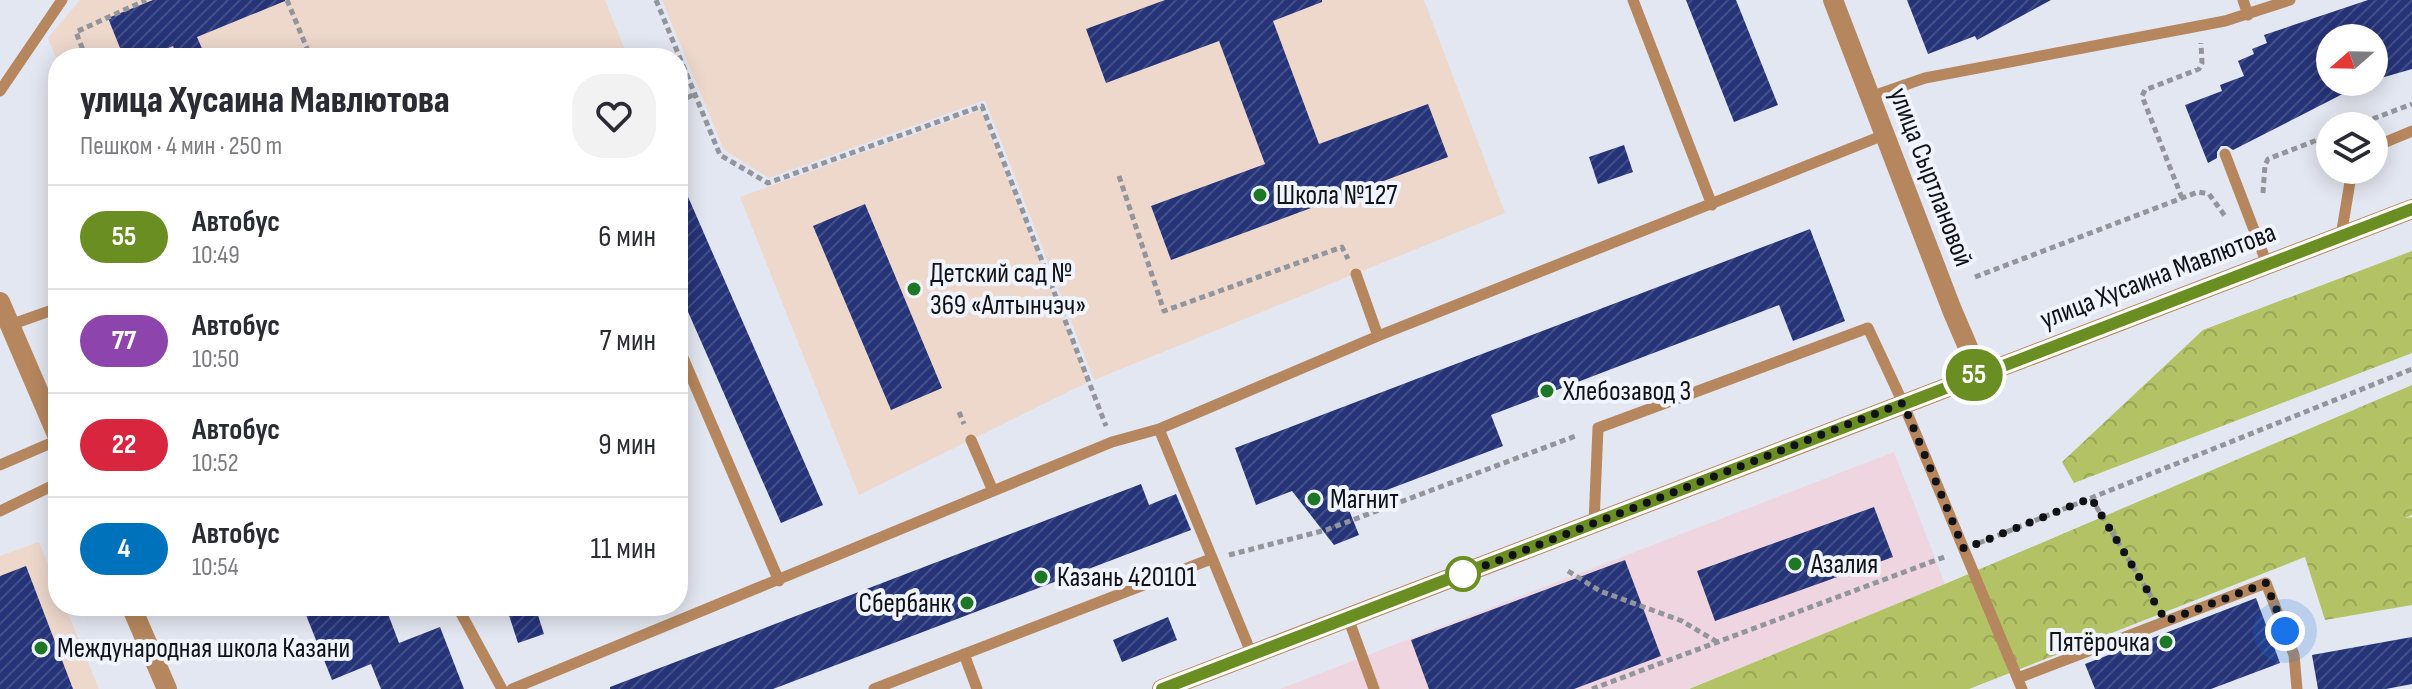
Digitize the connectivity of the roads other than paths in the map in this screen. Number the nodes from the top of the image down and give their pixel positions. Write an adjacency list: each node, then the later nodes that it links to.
1 (62, 0): 7 (lane)
2 (1633, 0): 14 (lane)
3 (1833, 0): 8 (street, улица Сыртлановой)
4 (2243, 0): 6 (lane)
5 (2290, 0): 6 (lane)
6 (2248, 15): 8 (lane)
7 (0, 91)
8 (1870, 97): 10 (street, улица Сыртлановой)
9 (2412, 131): 11 (lane)
10 (1884, 135): 14 (lane); 24 (street, улица Сыртлановой)
11 (2388, 141)
12 (2225, 154): 17 (lane)
13 (2350, 184): 16 (lane)
14 (1712, 205): 22 (lane)
15 (2412, 209): 16 (street, улица Хусаина Мавлютова)
16 (2341, 236): 17 (street, улица Хусаина Мавлютова)
17 (2267, 264): 24 (street, улица Хусаина Мавлютова)
18 (1356, 274): 22 (lane)
19 (0, 302): 21 (street)
20 (48, 312): 21 (lane)
21 (10, 325): 26 (street)
22 (1378, 336): 27 (lane)
23 (688, 369): 36 (lane)
24 (1979, 373): 25 (street, улица Хусаина Мавлютова)
25 (1903, 403): 34 (street, улица Хусаина Мавлютова); 34 (lane); 42 (lane)
26 (48, 414)
27 (1159, 429): 32 (lane); 35 (lane)
28 (971, 440): 32 (lane)
29 (48, 443): 30 (lane)
30 (0, 465)
31 (48, 488): 33 (lane)
32 (993, 491): 36 (lane)
33 (0, 511)
34 (1594, 523): 39 (street, улица Хусаина Мавлютова)
35 (1211, 559): 40 (lane); 41 (lane)
36 (779, 581): 45 (lane)
37 (135, 616): 43 (street)
38 (462, 616): 44 (lane)
39 (1348, 618): 41 (street, улица Хусаина Мавлютова); 49 (lane)
40 (964, 654): 46 (lane); 47 (lane)
41 (1252, 655): 48 (street, улица Хусаина Мавлютова)
42 (2020, 684): 50 (lane)
43 (167, 689)
44 (502, 689)
45 (512, 689)
46 (874, 689)
47 (977, 689)
48 (1162, 689)
49 (1374, 689)
50 (2297, 689)

